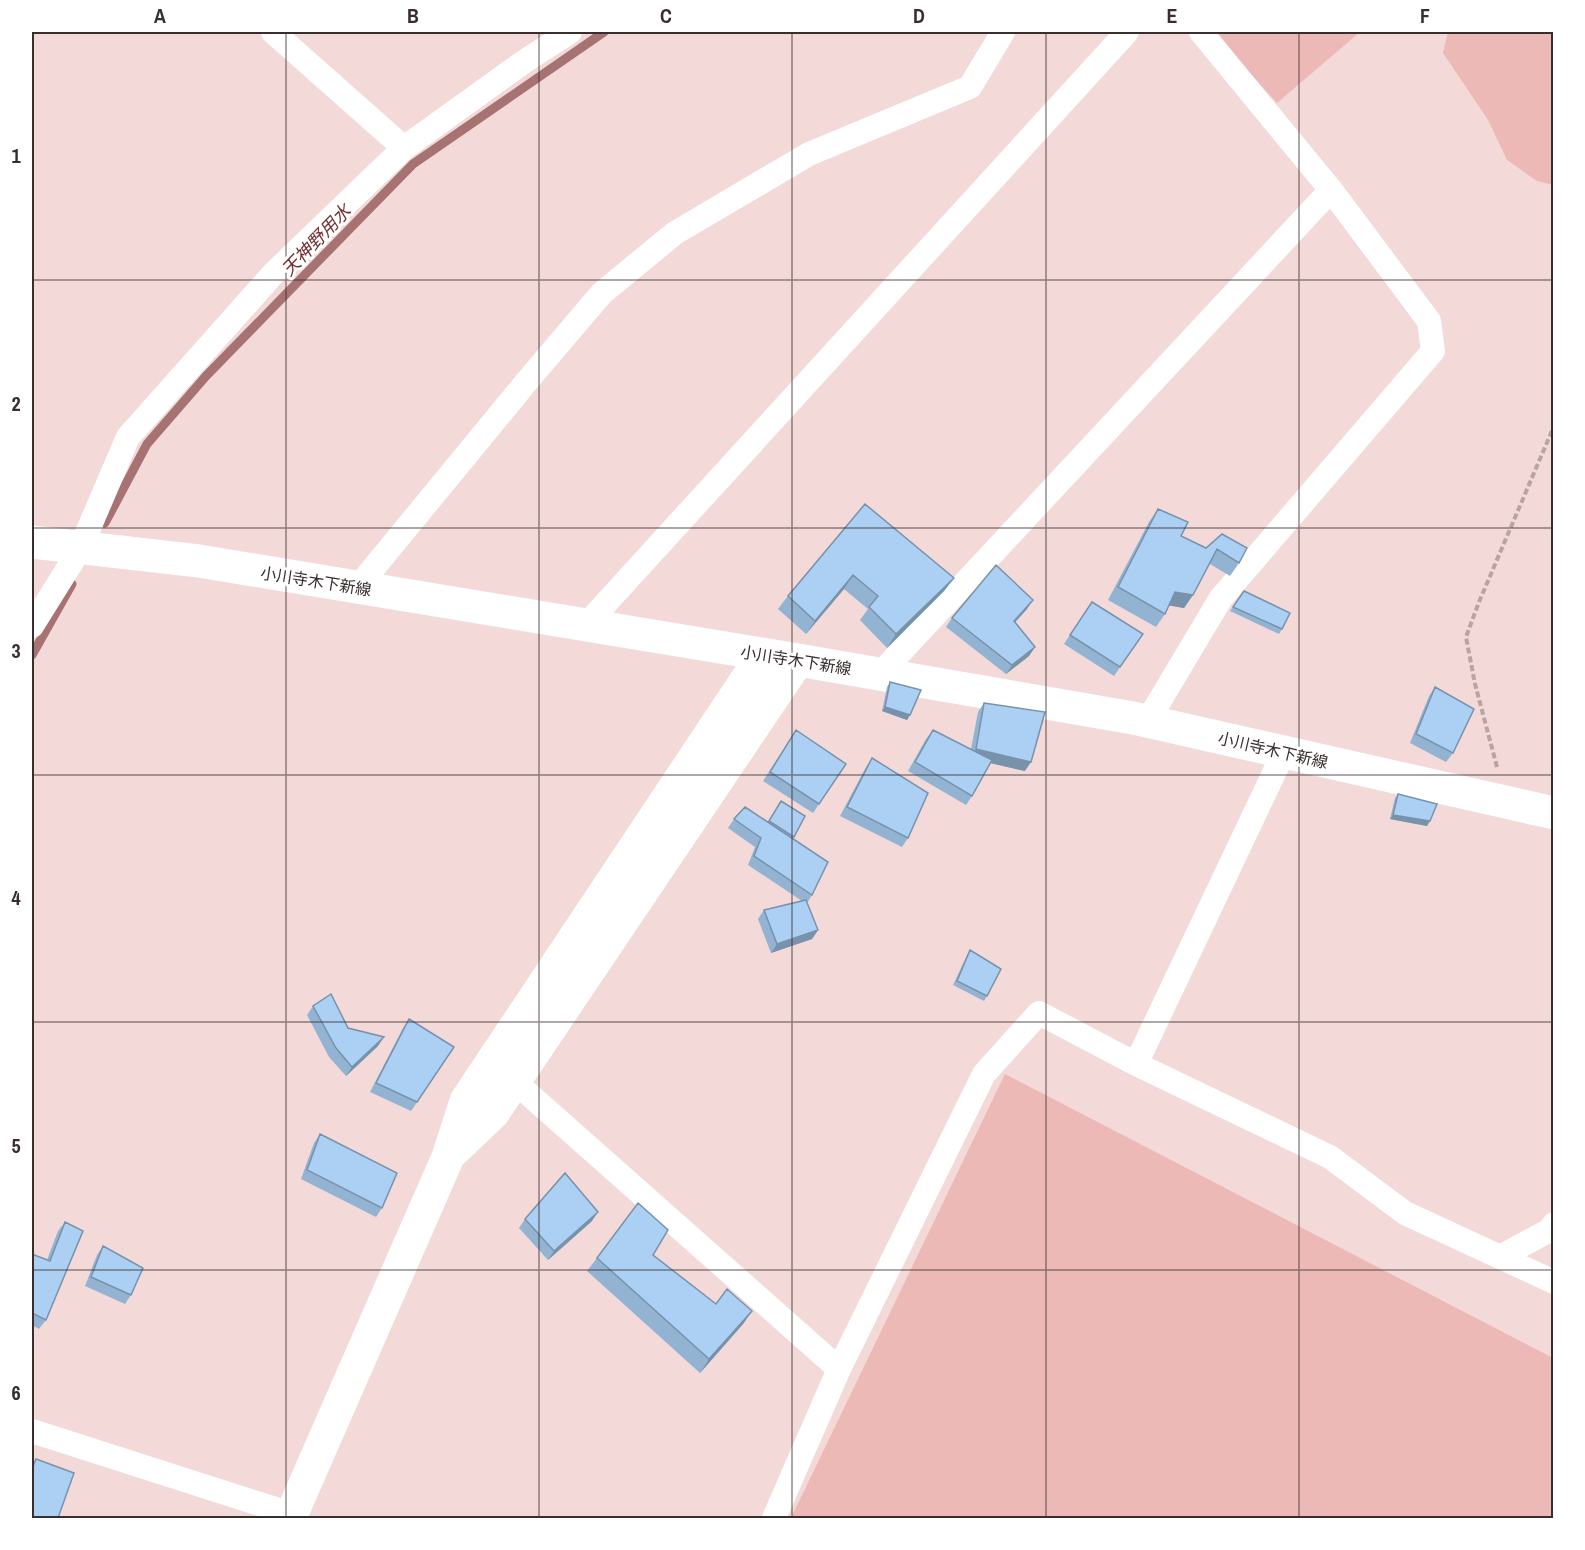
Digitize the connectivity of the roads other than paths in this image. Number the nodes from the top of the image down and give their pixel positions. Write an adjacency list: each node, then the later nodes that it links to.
1 (273, 32): 6 (street)
2 (570, 32): 6 (street)
3 (1003, 32): 10 (street)
4 (1201, 32): 7 (street)
5 (1121, 33): 12 (street)
6 (404, 148): 9 (street)
7 (1331, 190): 15 (street); 16 (street)
8 (32, 542): 9 (street, 小川寺木下新線)
9 (80, 549): 10 (street, 小川寺木下新線); 11 (street)
10 (357, 588): 12 (street, 小川寺木下新線)
11 (32, 626)
12 (585, 626): 13 (street, 小川寺木下新線)
13 (763, 655): 14 (street, 小川寺木下新線); 21 (street)
14 (798, 660): 15 (street, 小川寺木下新線); 20 (street)
15 (880, 674): 16 (street, 小川寺木下新線)
16 (1147, 722): 17 (street, 小川寺木下新線)
17 (1284, 752): 18 (street, 小川寺木下新線); 19 (street)
18 (1554, 813)
19 (1136, 1064): 23 (street); 25 (street)
20 (514, 1081): 21 (street); 25 (street)
21 (448, 1157): 27 (street)
22 (1554, 1224): 23 (street)
23 (1500, 1257): 24 (street)
24 (1554, 1282)
25 (838, 1369): 28 (street)
26 (32, 1431): 27 (street)
27 (290, 1516)
28 (774, 1518)

